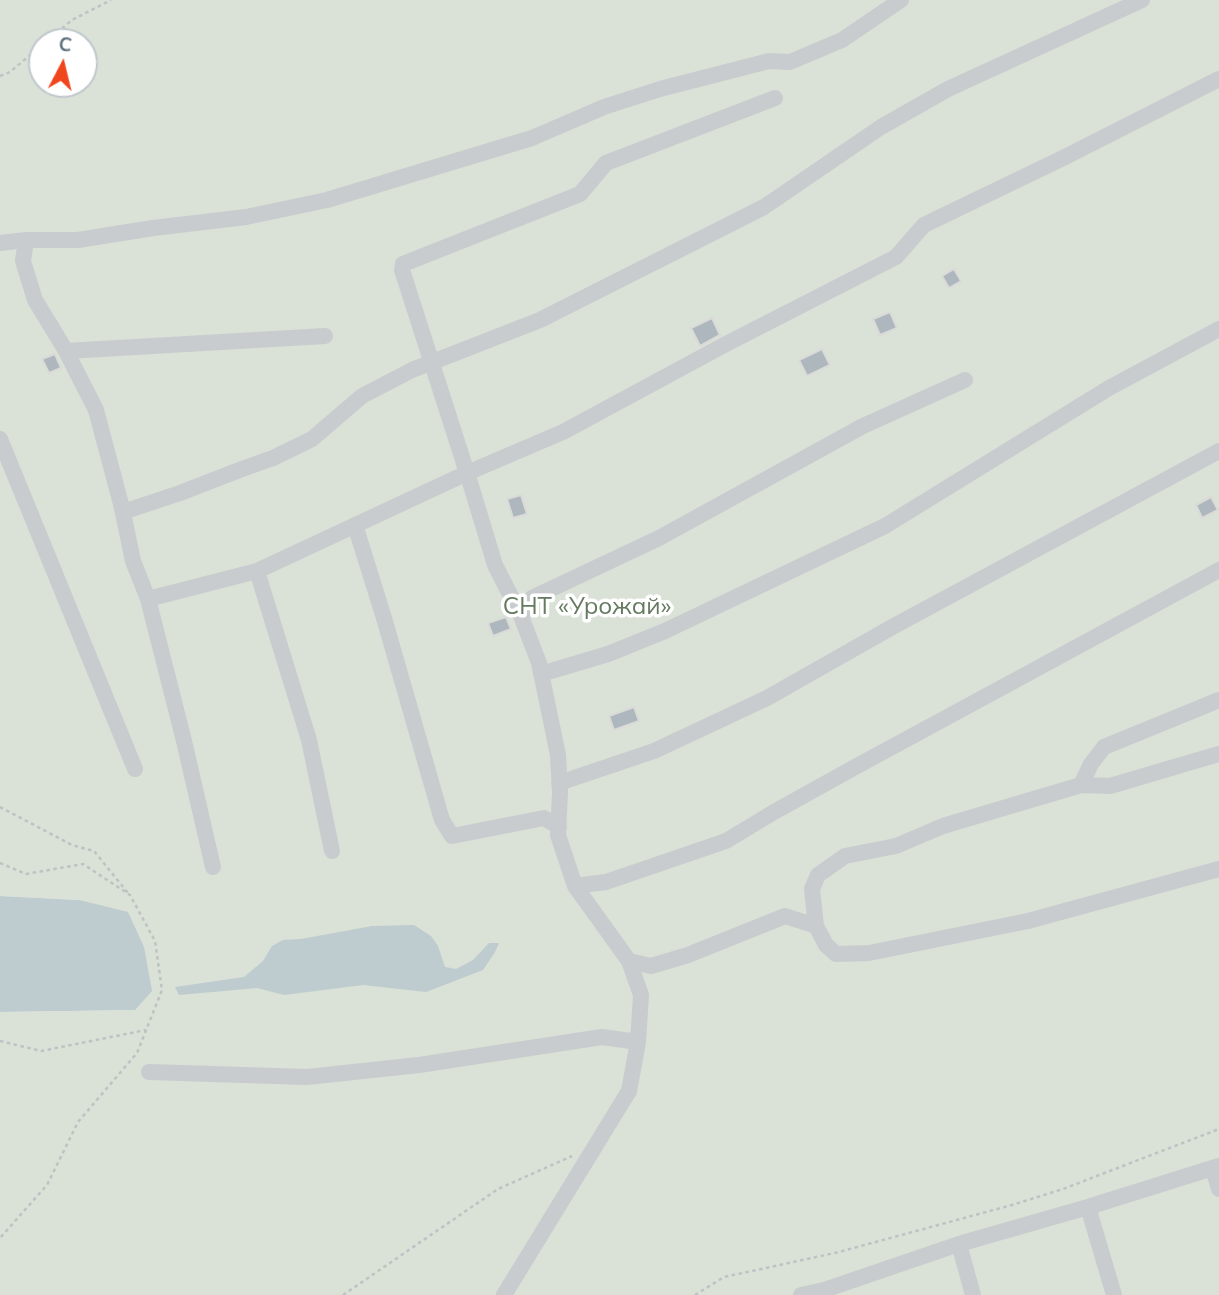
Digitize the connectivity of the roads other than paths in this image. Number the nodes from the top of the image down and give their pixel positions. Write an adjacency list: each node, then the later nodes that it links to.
1 (901, 0): 5 (street)
2 (1142, 0): 10 (street)
3 (1219, 79): 14 (street)
4 (775, 98): 10 (street)
5 (26, 240): 6 (street); 9 (street)
6 (0, 243)
7 (1219, 329): 21 (street)
8 (325, 336): 9 (street)
9 (66, 351): 15 (street)
10 (431, 363): 14 (street); 15 (street)
11 (965, 380): 20 (street)
12 (0, 439): 24 (street)
13 (1219, 451): 25 (street)
14 (467, 473): 16 (street); 20 (street)
15 (122, 512): 19 (street)
16 (355, 525): 18 (street); 27 (street)
17 (1219, 570): 31 (street)
18 (257, 571): 19 (street); 28 (street)
19 (148, 599): 29 (street)
20 (522, 617): 21 (street)
21 (541, 674): 25 (street)
22 (1219, 700): 26 (street)
23 (1219, 754): 26 (street)
24 (135, 769)
25 (559, 783): 27 (street)
26 (1081, 786): 32 (street)
27 (559, 827): 31 (street)
28 (332, 851)
29 (213, 867)
30 (1219, 869): 32 (street)
31 (575, 886): 33 (street)
32 (816, 926): 33 (street)
33 (629, 961): 34 (street)
34 (638, 1042): 35 (street); 41 (street)
35 (149, 1072)
36 (1216, 1168): 37 (street); 38 (street)
37 (1219, 1189)
38 (1088, 1207): 39 (street); 44 (street)
39 (959, 1244): 40 (street); 43 (street)
40 (824, 1293): 42 (street)
41 (505, 1295)
42 (801, 1295)
43 (973, 1295)
44 (1114, 1295)

